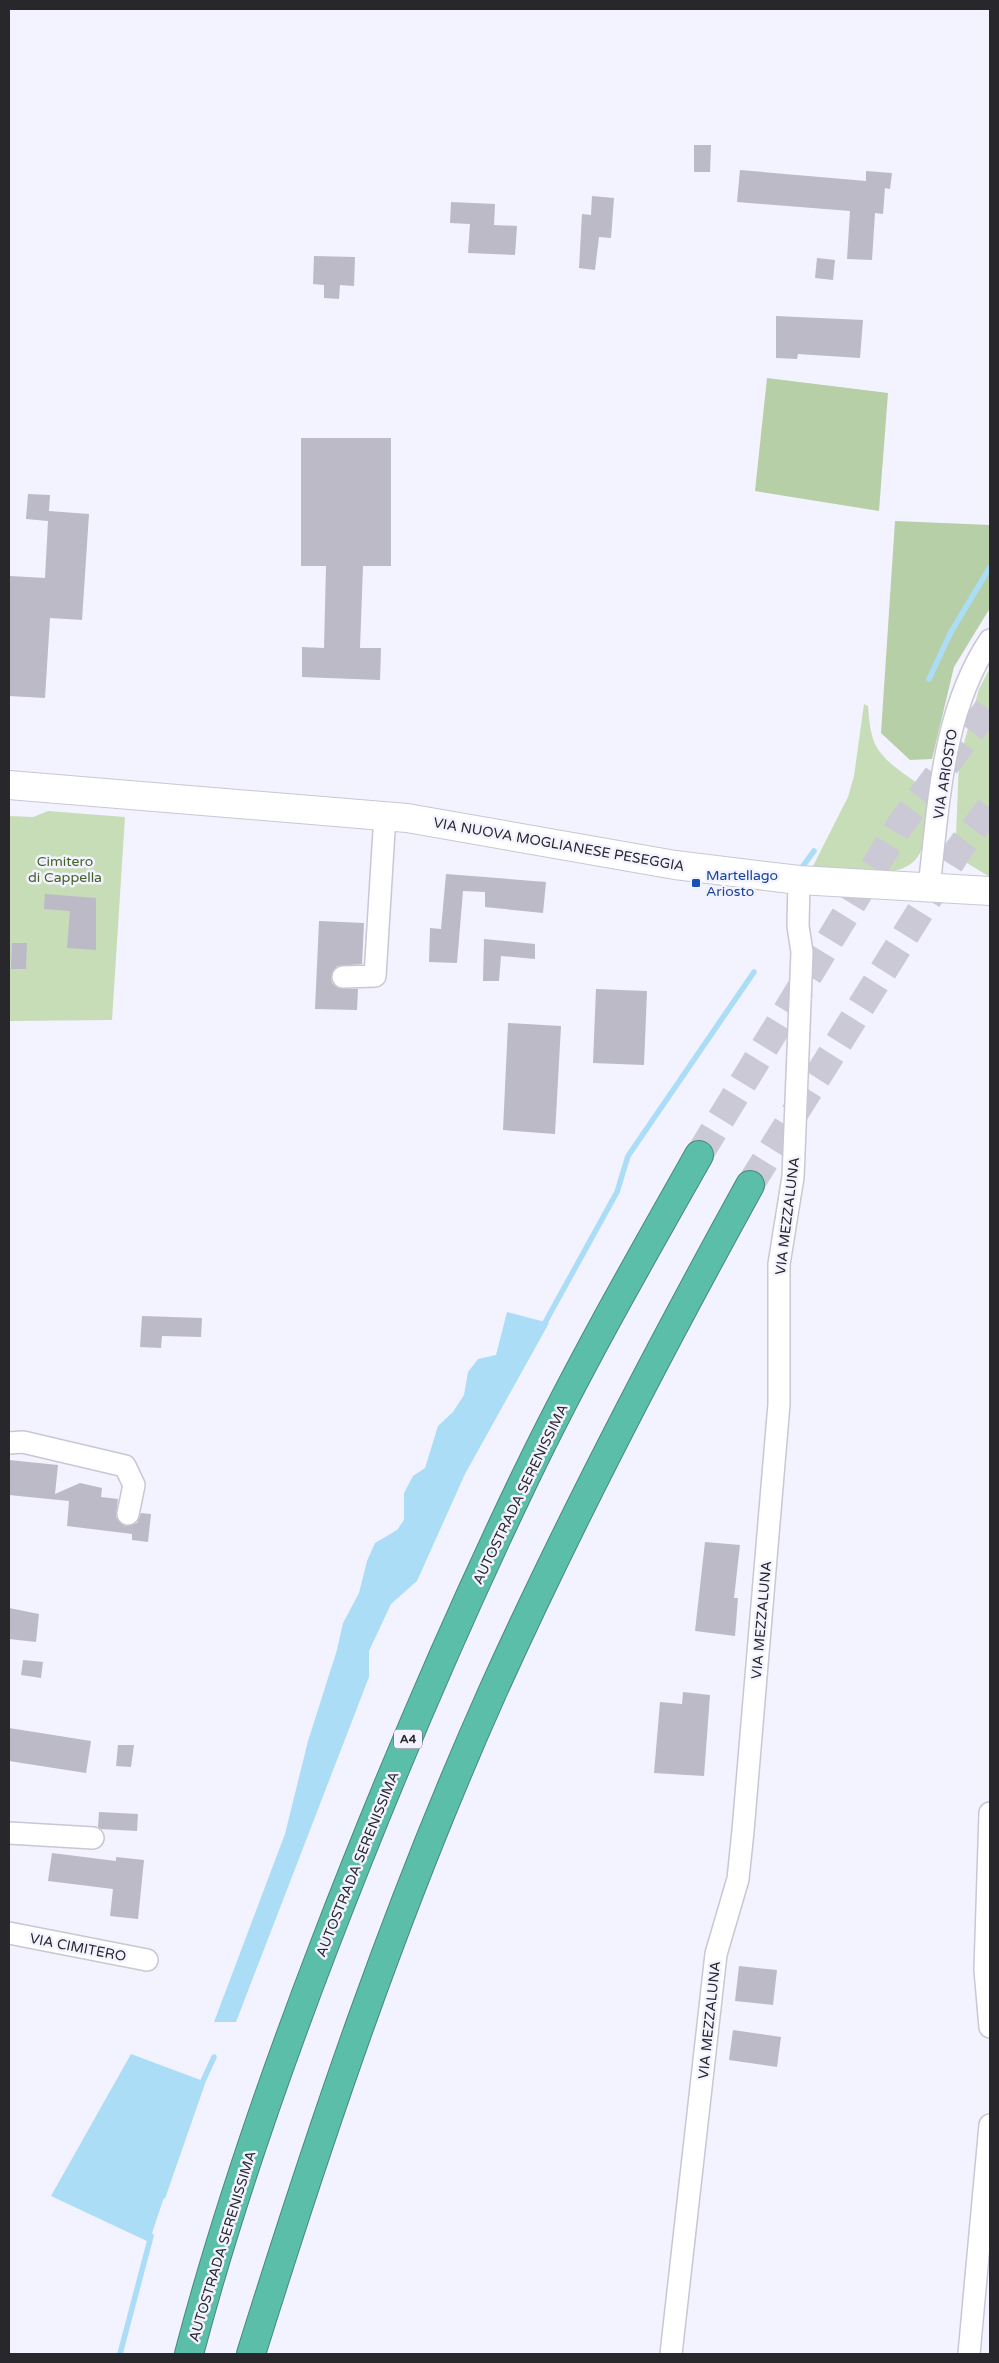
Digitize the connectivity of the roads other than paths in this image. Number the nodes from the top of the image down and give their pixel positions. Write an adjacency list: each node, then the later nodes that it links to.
1 (990, 640): 5 (street, VIA ARIOSTO)
2 (9, 785): 3 (main road, VIA NUOVA MOGLIANESE PESEGGIA)
3 (387, 816): 4 (main road, VIA NUOVA MOGLIANESE PESEGGIA); 7 (street)
4 (799, 880): 5 (main road, VIA NUOVA MOGLIANESE PESEGGIA); 21 (street, VIA MEZZALUNA)
5 (930, 887): 6 (main road, VIA NUOVA MOGLIANESE PESEGGIA)
6 (990, 891)
7 (343, 977)
8 (699, 1155): 19 (highway, AUTOSTRADA SERENISSIMA / A4)
9 (750, 1186): 20 (highway)
10 (9, 1443): 11 (street)
11 (128, 1514)
12 (990, 1813): 17 (street)
13 (9, 1833): 14 (street)
14 (93, 1838)
15 (9, 1933): 16 (street, VIA CIMITERO)
16 (147, 1960)
17 (990, 2027)
18 (990, 2125): 22 (street)
19 (189, 2354)
20 (251, 2354)
21 (671, 2354)
22 (969, 2354)

